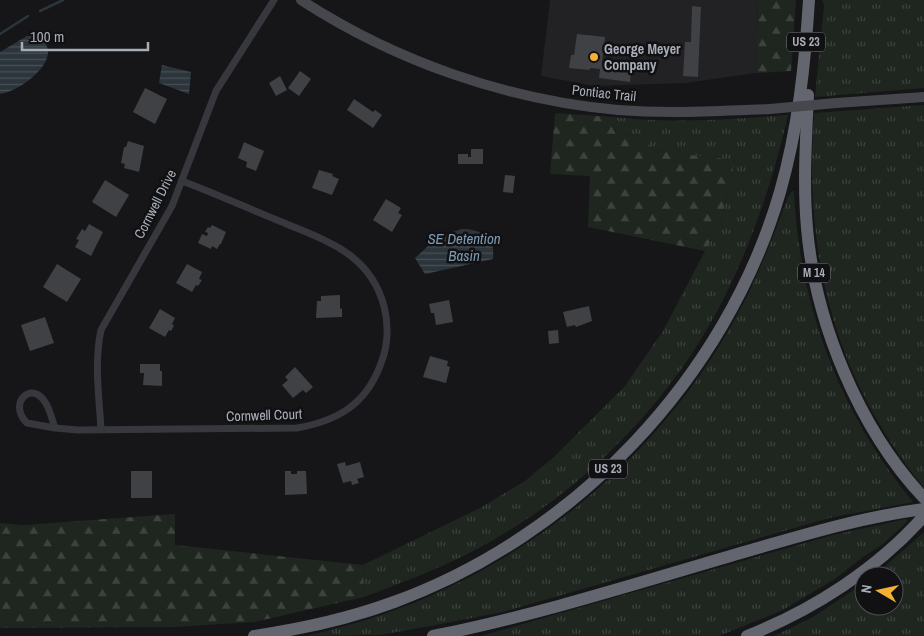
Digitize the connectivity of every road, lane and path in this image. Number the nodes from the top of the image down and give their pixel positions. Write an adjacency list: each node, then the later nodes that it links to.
1 (274, 0): 6 (street, Cornwell Drive)
2 (301, 0): 5 (main road, Pontiac Trail, bridge)
3 (809, 0): 12 (highway, US 23)
4 (815, 0): 9 (highway, M 14)
5 (924, 97)
6 (182, 181): 8 (street, Cornwell Drive); 8 (street, Cornwell Court)
7 (55, 428): 7 (street, Cornwell Court); 8 (street, Cornwell Court)
8 (101, 429)
9 (924, 498)
10 (924, 509): 13 (highway)
11 (924, 516): 14 (highway)
12 (254, 636)
13 (433, 636)
14 (748, 636)

